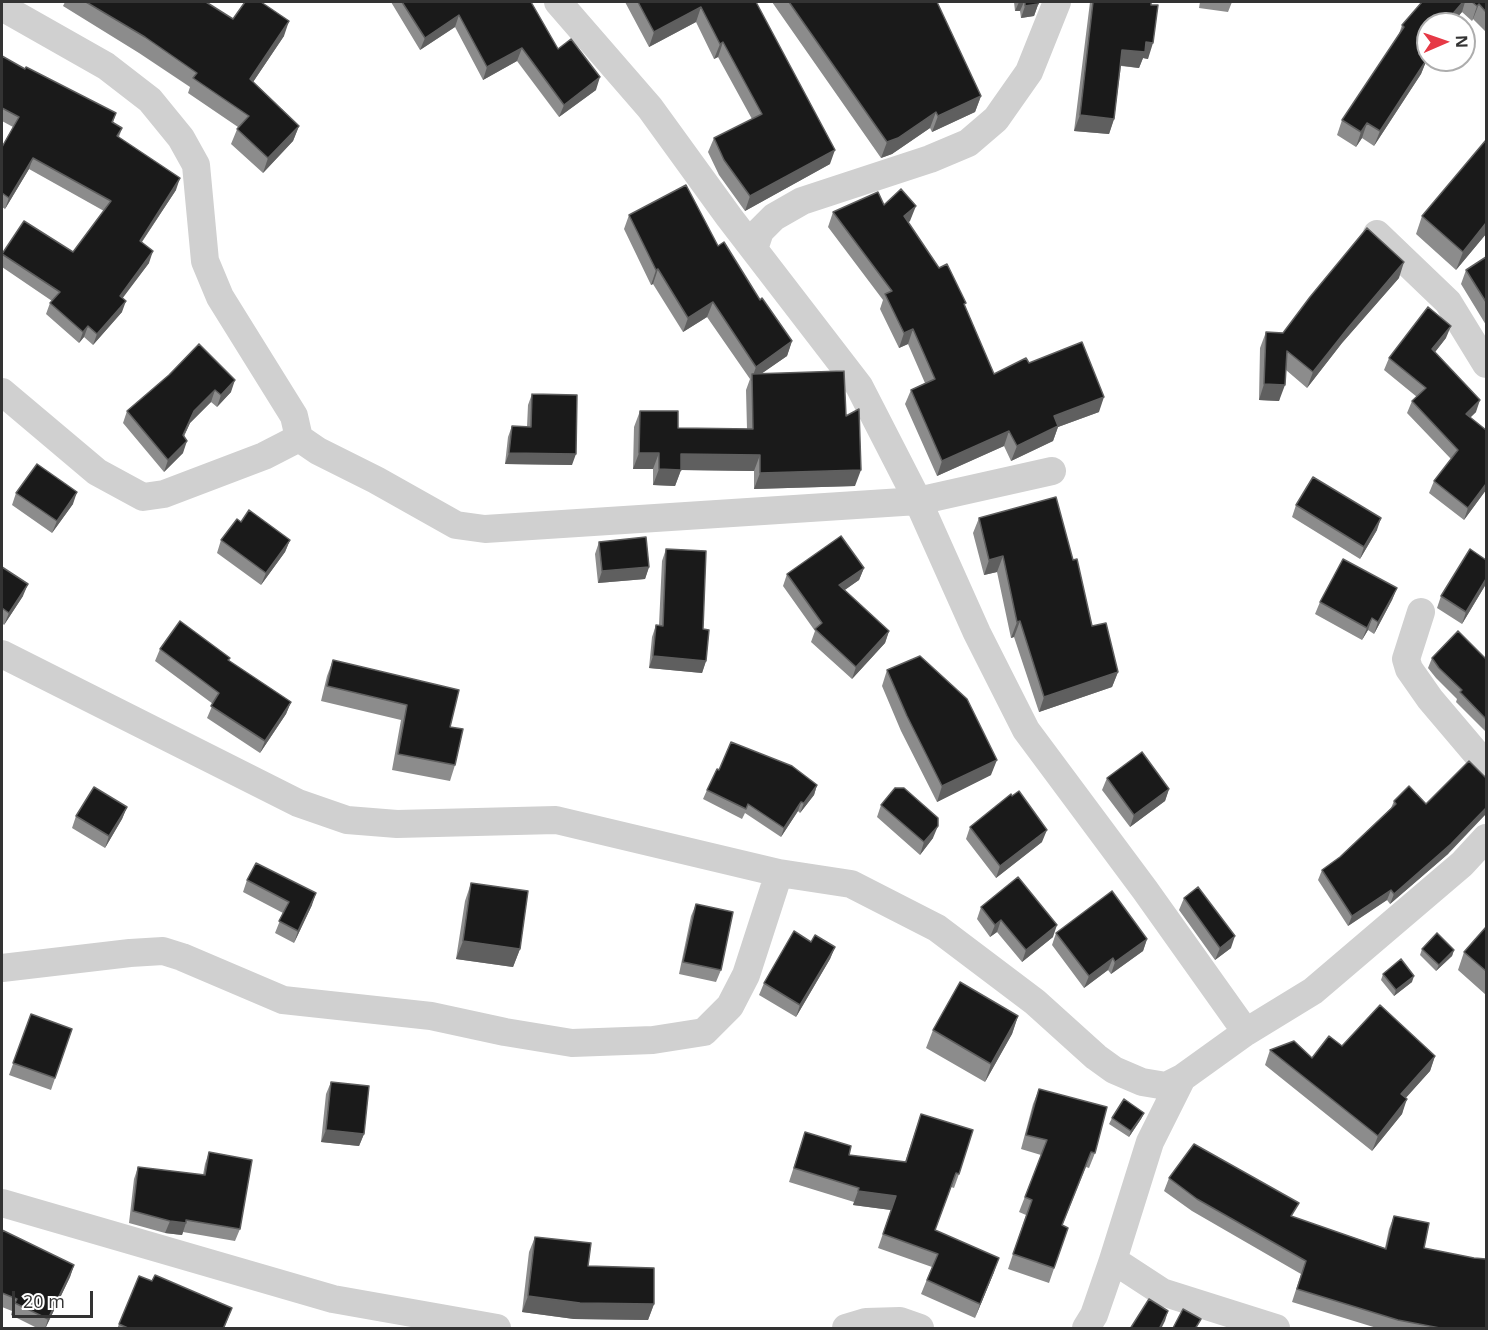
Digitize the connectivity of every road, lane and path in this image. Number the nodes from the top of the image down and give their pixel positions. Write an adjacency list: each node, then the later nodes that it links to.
1 (558, 2): 5 (street)
2 (1057, 2): 5 (street)
3 (2, 7): 8 (street)
4 (1377, 234): 6 (street)
5 (754, 249): 10 (street)
6 (1486, 364)
7 (2, 392): 8 (street)
8 (299, 438): 10 (street)
9 (1052, 471): 10 (street)
10 (918, 501): 17 (street)
11 (1421, 612): 13 (street)
12 (2, 654): 15 (street)
13 (1486, 765)
14 (1486, 838): 17 (street)
15 (779, 873): 16 (street); 18 (street)
16 (2, 968)
17 (1246, 1032): 18 (street)
18 (1182, 1078): 20 (street)
19 (2, 1203): 21 (street)
20 (1113, 1260): 24 (street); 25 (street)
21 (497, 1329)
22 (846, 1329): 23 (street)
23 (920, 1329)
24 (1086, 1329)
25 (1276, 1329)

